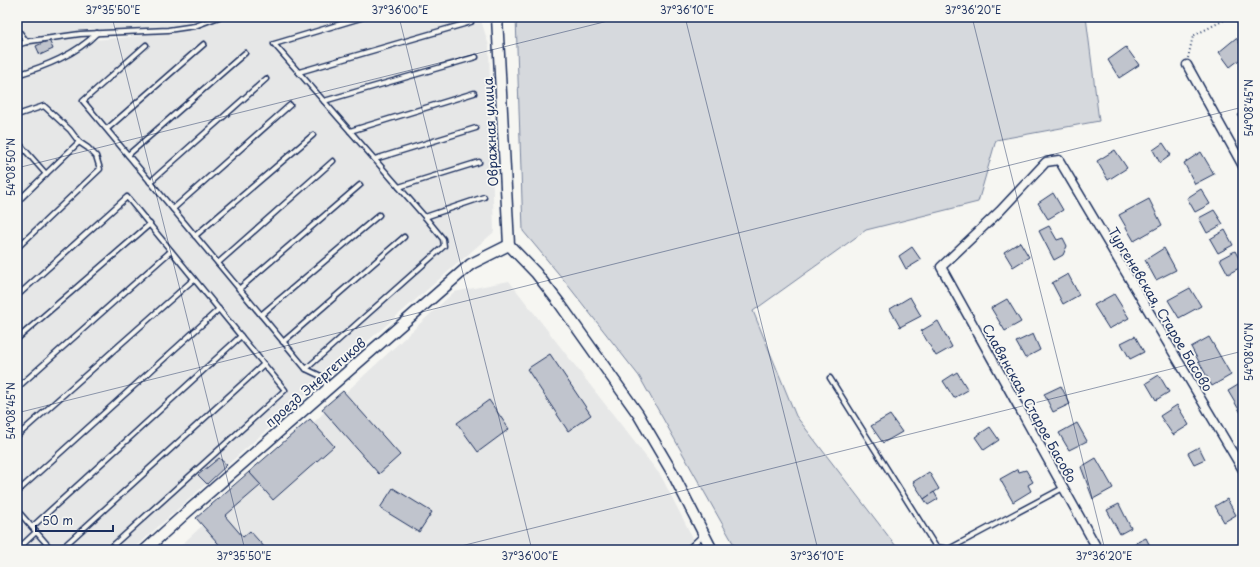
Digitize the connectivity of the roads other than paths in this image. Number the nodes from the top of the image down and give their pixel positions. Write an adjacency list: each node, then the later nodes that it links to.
1 (219, 17): 6 (lane)
2 (364, 17): 14 (lane)
3 (497, 17): 44 (street, Овражная улица)
4 (471, 22): 14 (lane)
5 (17, 29): 7 (lane)
6 (97, 33): 7 (lane); 15 (lane)
7 (27, 42): 9 (lane)
8 (204, 44): 22 (lane)
9 (17, 45)
10 (146, 45): 22 (lane)
11 (245, 53): 27 (lane)
12 (476, 57): 18 (lane)
13 (1187, 65): 31 (street)
14 (298, 72): 18 (lane)
15 (17, 75)
16 (266, 79): 33 (lane)
17 (474, 93): 23 (lane)
18 (324, 101): 23 (lane)
19 (290, 106): 38 (lane)
20 (17, 115): 26 (lane)
21 (476, 128): 28 (lane)
22 (107, 129): 27 (lane)
23 (350, 131): 28 (lane)
24 (313, 135): 42 (lane)
25 (17, 141): 32 (lane)
26 (79, 142): 32 (lane); 45 (lane)
27 (128, 155): 33 (lane)
28 (374, 159): 35 (lane)
29 (333, 161): 47 (lane)
30 (479, 162): 35 (lane)
31 (1243, 166)
32 (46, 174): 37 (lane)
33 (150, 182): 38 (lane)
34 (360, 185): 50 (lane)
35 (399, 187): 40 (lane)
36 (484, 197): 40 (lane)
37 (18, 199)
38 (173, 209): 42 (lane)
39 (379, 215): 53 (lane)
40 (425, 217): 58 (lane)
41 (150, 224): 46 (lane); 51 (lane); 55 (lane)
42 (196, 236): 47 (lane)
43 (404, 237): 56 (lane)
44 (509, 245): 61 (street, проезд Энергетиков); 69 (street)
45 (17, 248)
46 (171, 251): 49 (lane); 60 (lane)
47 (218, 263): 50 (lane)
48 (940, 267): 63 (street, Тургеневская, Старое Басово); 64 (street, Славянская, Старое Басово)
49 (194, 279): 52 (lane); 62 (lane)
50 (239, 289): 53 (lane)
51 (17, 296)
52 (219, 309): 54 (lane); 65 (lane)
53 (261, 315): 56 (lane)
54 (241, 336): 57 (lane); 67 (lane)
55 (17, 339)
56 (283, 342): 58 (lane)
57 (264, 364): 73 (lane); 74 (lane)
58 (306, 369): 61 (lane)
59 (830, 378): 70 (lane)
60 (17, 388)
61 (326, 389): 75 (street, проезд Энергетиков)
62 (17, 436)
63 (1242, 465)
64 (1063, 488): 70 (lane); 78 (street, Славянская, Старое Басово)
65 (17, 492)
66 (17, 510): 67 (lane)
67 (32, 527): 68 (lane)
68 (36, 532): 71 (lane); 72 (lane)
69 (704, 534): 76 (lane); 77 (street)
70 (947, 549)
71 (17, 550)
72 (52, 550)
73 (60, 550)
74 (108, 550)
75 (145, 550)
76 (686, 550)
77 (712, 550)
78 (1098, 550)

